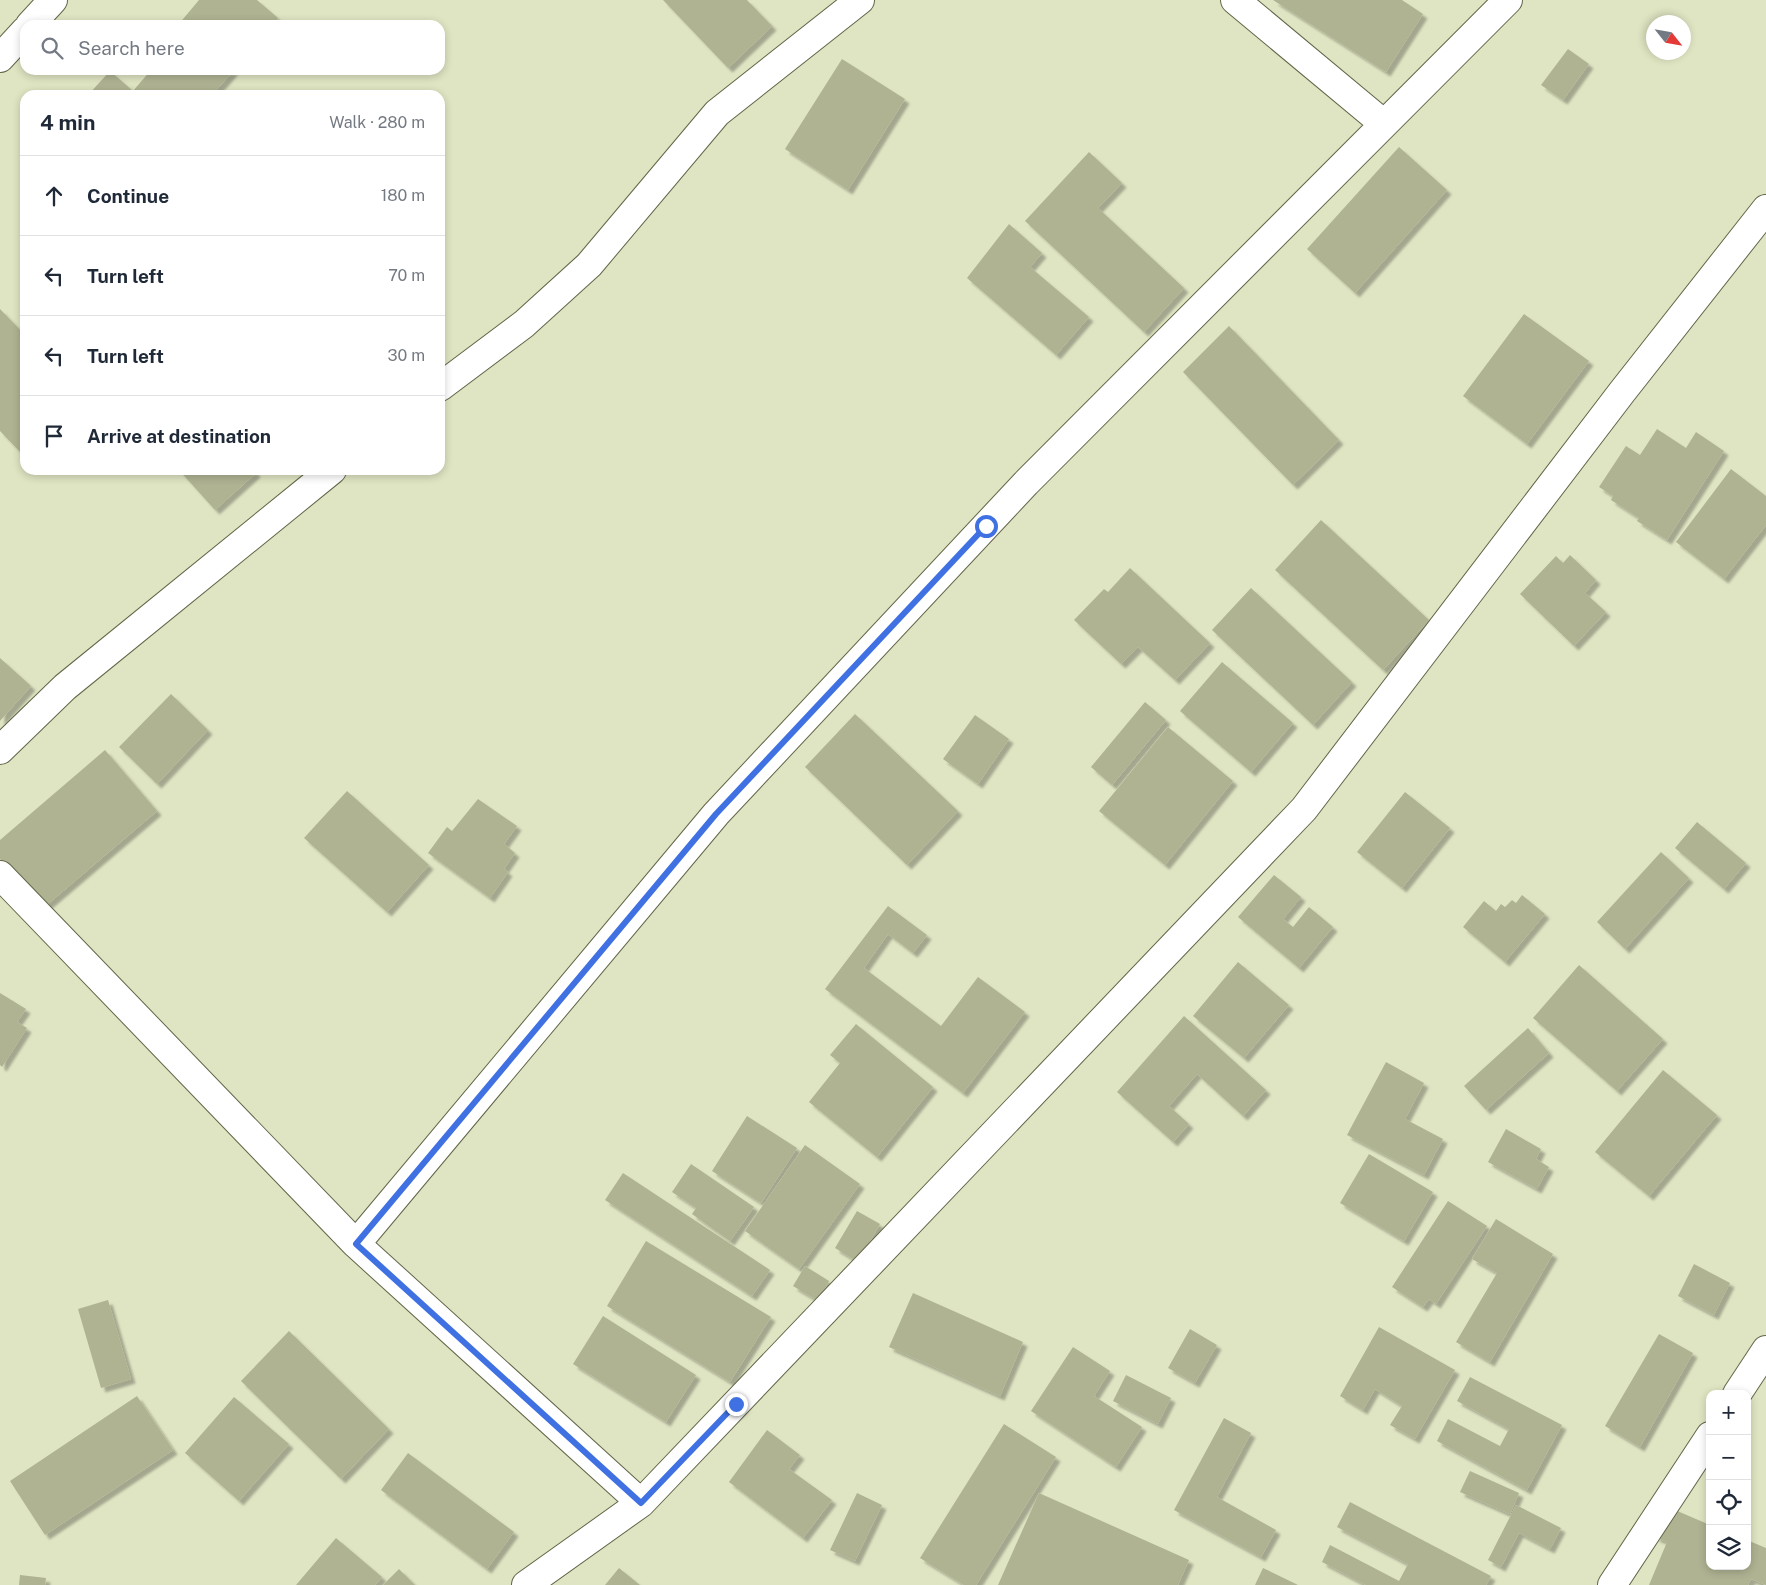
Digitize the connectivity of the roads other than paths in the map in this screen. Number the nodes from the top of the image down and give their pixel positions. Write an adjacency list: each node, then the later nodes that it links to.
1 (53, 0): 5 (street)
2 (860, 0): 10 (street)
3 (1235, 0): 8 (street)
4 (1508, 0): 8 (street)
5 (35, 20)
6 (20, 36): 7 (street)
7 (0, 58)
8 (1384, 124): 14 (street)
9 (1766, 209): 18 (street)
10 (445, 384)
11 (326, 475): 12 (street)
12 (0, 750)
13 (0, 875): 14 (street)
14 (356, 1244): 18 (street)
15 (1766, 1350): 16 (street)
16 (1740, 1390)
17 (1706, 1442): 20 (street)
18 (641, 1503): 19 (street)
19 (526, 1585)
20 (1612, 1585)

